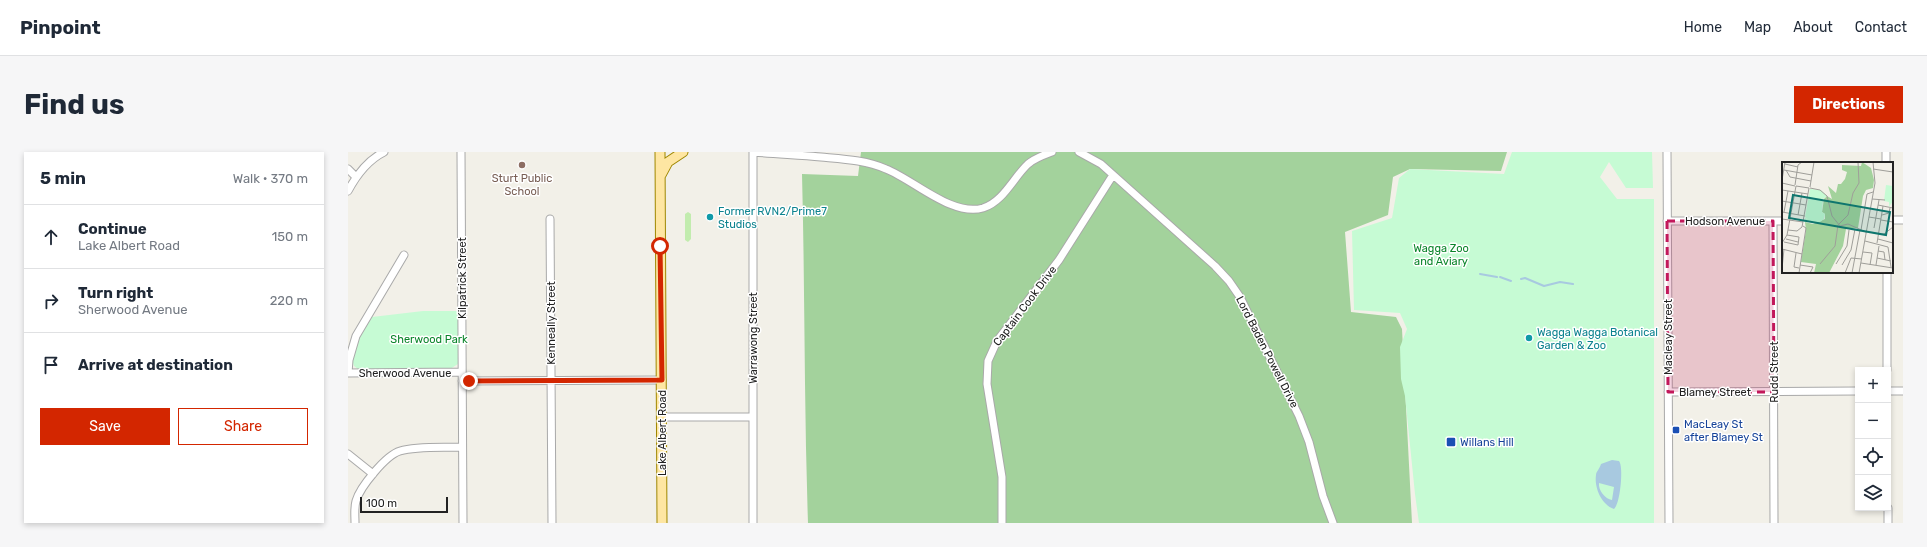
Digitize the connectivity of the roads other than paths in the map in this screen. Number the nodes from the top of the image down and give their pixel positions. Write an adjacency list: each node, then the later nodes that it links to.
1 (384, 152): 13 (street)
2 (461, 152): 23 (street, Kilpatrick Street)
3 (660, 152): 14 (main road, Lake Albert Road)
4 (683, 152): 14 (main road)
5 (753, 152): 6 (street); 34 (street, Warrawong Street)
6 (762, 152): 10 (street)
7 (1052, 152): 10 (street)
8 (1079, 152): 12 (street, Lord Baden Powell Drive)
9 (1667, 152): 17 (street, Macleay Street)
10 (850, 156)
11 (348, 169): 13 (street)
12 (1113, 174): 44 (street, Captain Cook Drive); 45 (street, Lord Baden Powell Drive)
13 (356, 177): 15 (street)
14 (660, 177): 25 (main road, Lake Albert Road)
15 (348, 191)
16 (550, 219): 27 (street, Kenneally Street)
17 (1667, 221): 18 (street, Hodson Avenue); 30 (street, Macleay Street)
18 (1773, 221): 19 (street, Hodson Avenue); 31 (street, Rudd Street)
19 (1782, 221)
20 (404, 255): 24 (street)
21 (1887, 273): 22 (street)
22 (1887, 367)
23 (462, 372): 24 (street, Sherwood Avenue); 26 (street, Kilpatrick Street)
24 (348, 373)
25 (662, 380): 27 (street, Sherwood Avenue); 33 (main road, Lake Albert Road)
26 (462, 381): 27 (street, Sherwood Avenue); 35 (street, Kilpatrick Street)
27 (551, 381): 41 (street, Kenneally Street)
28 (1891, 391): 29 (street)
29 (1903, 391)
30 (1668, 392): 31 (street, Blamey Street); 46 (street, Macleay Street)
31 (1774, 392): 32 (street, Blamey Street); 47 (street, Rudd Street)
32 (1855, 392)
33 (661, 417): 34 (street); 42 (main road, Lake Albert Road)
34 (753, 417): 43 (street, Warrawong Street)
35 (462, 447): 37 (street); 40 (street, Kilpatrick Street)
36 (348, 454): 37 (street)
37 (373, 474): 39 (street)
38 (1888, 511): 48 (street)
39 (355, 523)
40 (463, 523)
41 (552, 523)
42 (662, 523)
43 (754, 523)
44 (1002, 523)
45 (1333, 523)
46 (1669, 523)
47 (1774, 523)
48 (1888, 523)

